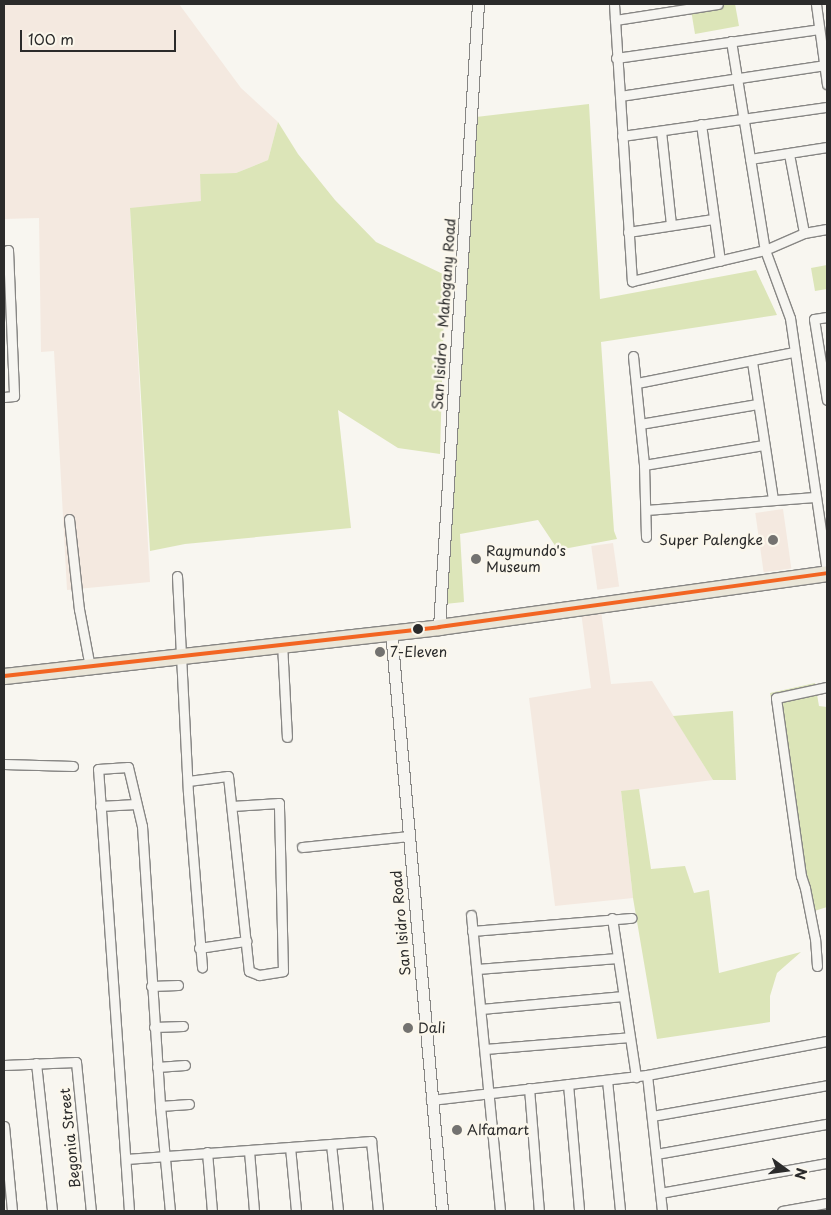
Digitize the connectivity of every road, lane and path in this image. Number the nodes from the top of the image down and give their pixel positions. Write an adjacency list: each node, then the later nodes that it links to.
1 (478, 4): 49 (street, San Isidro - Mahogany Road)
2 (614, 4): 5 (street)
3 (718, 4): 5 (street)
4 (816, 4): 6 (street)
5 (615, 20): 8 (street)
6 (820, 29): 7 (street); 9 (street)
7 (731, 41): 8 (street); 10 (street)
8 (616, 58): 12 (street)
9 (824, 65): 10 (street); 11 (street)
10 (738, 78): 12 (street); 14 (street)
11 (827, 84)
12 (620, 96): 17 (street)
13 (827, 107): 14 (street)
14 (743, 120): 15 (street); 20 (street)
15 (701, 124): 16 (street); 21 (street)
16 (661, 131): 17 (street); 22 (street)
17 (622, 136): 24 (street)
18 (827, 146): 19 (street)
19 (789, 154): 20 (street); 25 (street)
20 (750, 159): 27 (street)
21 (713, 219): 22 (street); 28 (street)
22 (671, 224): 24 (street)
23 (827, 229): 25 (street)
24 (628, 232): 28 (street)
25 (804, 233): 27 (street)
26 (4, 250): 36 (street)
27 (766, 250): 28 (street); 30 (street)
28 (720, 261)
29 (827, 317): 31 (street)
30 (794, 352): 33 (street); 42 (street)
31 (823, 354): 35 (street)
32 (633, 356): 34 (street)
33 (752, 362): 34 (street); 38 (street)
34 (637, 383): 39 (street)
35 (827, 390): 37 (street)
36 (4, 397)
37 (827, 400)
38 (757, 404): 39 (street); 40 (street)
39 (640, 424): 41 (street)
40 (763, 444): 41 (street); 43 (street)
41 (644, 466): 44 (street)
42 (815, 497): 43 (street); 47 (street)
43 (773, 500): 44 (street)
44 (646, 510): 46 (street)
45 (69, 519): 53 (street)
46 (646, 537)
47 (827, 572): 49 (highway)
48 (176, 576): 52 (street)
49 (439, 626): 50 (highway)
50 (390, 632): 51 (highway); 63 (street, San Isidro Road)
51 (282, 643): 52 (highway); 56 (street)
52 (180, 657): 53 (highway); 59 (street)
53 (90, 667): 54 (highway)
54 (4, 676)
55 (827, 687): 72 (street)
56 (287, 737)
57 (4, 764): 58 (street)
58 (74, 766)
59 (188, 781): 62 (street); 70 (street)
60 (136, 804): 61 (street); 61 (street); 76 (street)
61 (100, 806): 107 (street)
62 (232, 806): 69 (street); 69 (street)
63 (409, 836): 64 (street); 95 (street, San Isidro Road)
64 (302, 847)
65 (470, 915): 68 (street)
66 (612, 918): 67 (street); 68 (street); 71 (street)
67 (631, 918)
68 (472, 931): 74 (street)
69 (246, 942): 70 (street)
70 (200, 948): 73 (street)
71 (618, 958): 74 (street); 77 (street)
72 (817, 966)
73 (202, 967)
74 (477, 969): 78 (street)
75 (178, 985): 76 (street)
76 (152, 986): 80 (street)
77 (624, 996): 78 (street); 81 (street)
78 (481, 1008): 83 (street)
79 (183, 1026): 80 (street)
80 (154, 1027): 87 (street)
81 (630, 1037): 83 (street); 89 (street)
82 (827, 1041): 88 (street)
83 (485, 1049): 94 (street)
84 (36, 1063): 85 (street); 112 (street); 113 (street, Begonia Street)
85 (4, 1065)
86 (185, 1065): 87 (street)
87 (157, 1067): 97 (street)
88 (647, 1075): 89 (street); 98 (street)
89 (636, 1076): 90 (street)
90 (607, 1080): 91 (street); 125 (street)
91 (568, 1084): 93 (street); 124 (street)
92 (827, 1085): 98 (street)
93 (529, 1088): 94 (street); 123 (street)
94 (489, 1092): 95 (street); 122 (street)
95 (431, 1100): 121 (street, San Isidro Road)
96 (188, 1104): 97 (street)
97 (160, 1106): 106 (street)
98 (652, 1116): 105 (street)
99 (827, 1124): 105 (street)
100 (4, 1126): 111 (street)
101 (331, 1144): 102 (street); 119 (street); 120 (street)
102 (290, 1147): 103 (street); 118 (street)
103 (249, 1151): 104 (street); 117 (street)
104 (207, 1152): 106 (street); 116 (street)
105 (656, 1154): 109 (street)
106 (166, 1156): 107 (street); 115 (street)
107 (126, 1159): 114 (street)
108 (827, 1163): 109 (street)
109 (660, 1193): 126 (street)
110 (827, 1203): 127 (street)
111 (12, 1211)
112 (52, 1211)
113 (91, 1211)
114 (129, 1211)
115 (170, 1211)
116 (212, 1211)
117 (254, 1211)
118 (296, 1211)
119 (338, 1211)
120 (378, 1211)
121 (442, 1211)
122 (500, 1211)
123 (539, 1211)
124 (579, 1211)
125 (620, 1211)
126 (662, 1211)
127 (782, 1211)

